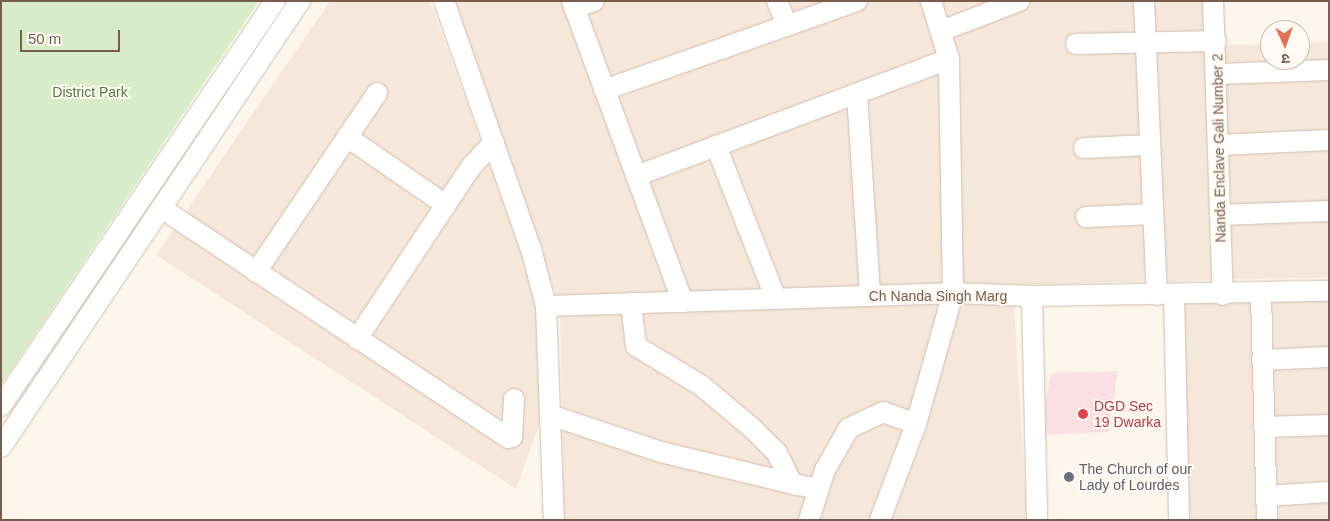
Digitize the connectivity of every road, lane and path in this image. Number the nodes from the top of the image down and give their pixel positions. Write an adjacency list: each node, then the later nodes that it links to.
1 (274, 1): 53 (street)
2 (300, 1): 32 (street)
3 (444, 1): 25 (street)
4 (594, 1): 11 (street)
5 (777, 1): 12 (street)
6 (857, 1): 12 (street)
7 (931, 1): 13 (street)
8 (1019, 1): 13 (street)
9 (1144, 1): 15 (street)
10 (1213, 1): 14 (street, Nanda Enclave Gali Number 2)
11 (573, 5): 20 (street)
12 (787, 26): 20 (street)
13 (941, 31): 17 (street)
14 (1216, 41): 15 (street); 19 (street, Nanda Enclave Gali Number 2)
15 (1146, 43): 16 (street); 26 (street)
16 (1076, 44)
17 (949, 59): 22 (street); 39 (street)
18 (1329, 70): 19 (street)
19 (1217, 74): 27 (street, Nanda Enclave Gali Number 2)
20 (604, 90): 30 (street)
21 (377, 93): 23 (street)
22 (857, 94): 28 (street); 43 (street)
23 (347, 137): 31 (street); 37 (street)
24 (1329, 140): 27 (street)
25 (494, 142): 31 (street); 48 (street)
26 (1150, 145): 29 (street); 34 (street)
27 (1219, 145): 35 (street, Nanda Enclave Gali Number 2)
28 (716, 146): 30 (street); 45 (street)
29 (1084, 148)
30 (636, 176): 46 (street)
31 (446, 205): 49 (street)
32 (161, 208): 37 (street); 58 (street)
33 (1329, 211): 35 (street)
34 (1153, 214): 36 (street); 41 (street)
35 (1220, 215): 42 (street, Nanda Enclave Gali Number 2)
36 (1086, 217)
37 (256, 272): 49 (street)
38 (1329, 291): 40 (street, Ch Nanda Singh Marg)
39 (953, 293): 43 (street, Ch Nanda Singh Marg); 44 (street, Ch Nanda Singh Marg); 55 (street)
40 (1260, 294): 42 (street, Ch Nanda Singh Marg); 51 (street)
41 (1165, 295): 42 (street, Ch Nanda Singh Marg); 44 (street, Ch Nanda Singh Marg); 67 (street)
42 (1223, 295)
43 (870, 296): 45 (street, Ch Nanda Singh Marg)
44 (1032, 296): 66 (street)
45 (776, 299): 46 (street, Ch Nanda Singh Marg)
46 (682, 302): 47 (street, Ch Nanda Singh Marg)
47 (631, 303): 48 (street, Ch Nanda Singh Marg); 59 (street)
48 (546, 306): 54 (street)
49 (357, 339): 52 (street)
50 (1329, 357): 51 (street)
51 (1262, 360): 57 (street)
52 (514, 399)
53 (1, 406)
54 (553, 416): 59 (street); 63 (street)
55 (916, 424): 60 (street); 65 (street)
56 (1329, 425): 57 (street)
57 (1264, 427): 62 (street)
58 (1, 447)
59 (798, 485): 60 (street)
60 (819, 489): 64 (street)
61 (1329, 492): 62 (street)
62 (1266, 496): 68 (street)
63 (554, 520)
64 (809, 520)
65 (880, 520)
66 (1037, 520)
67 (1179, 520)
68 (1267, 520)

